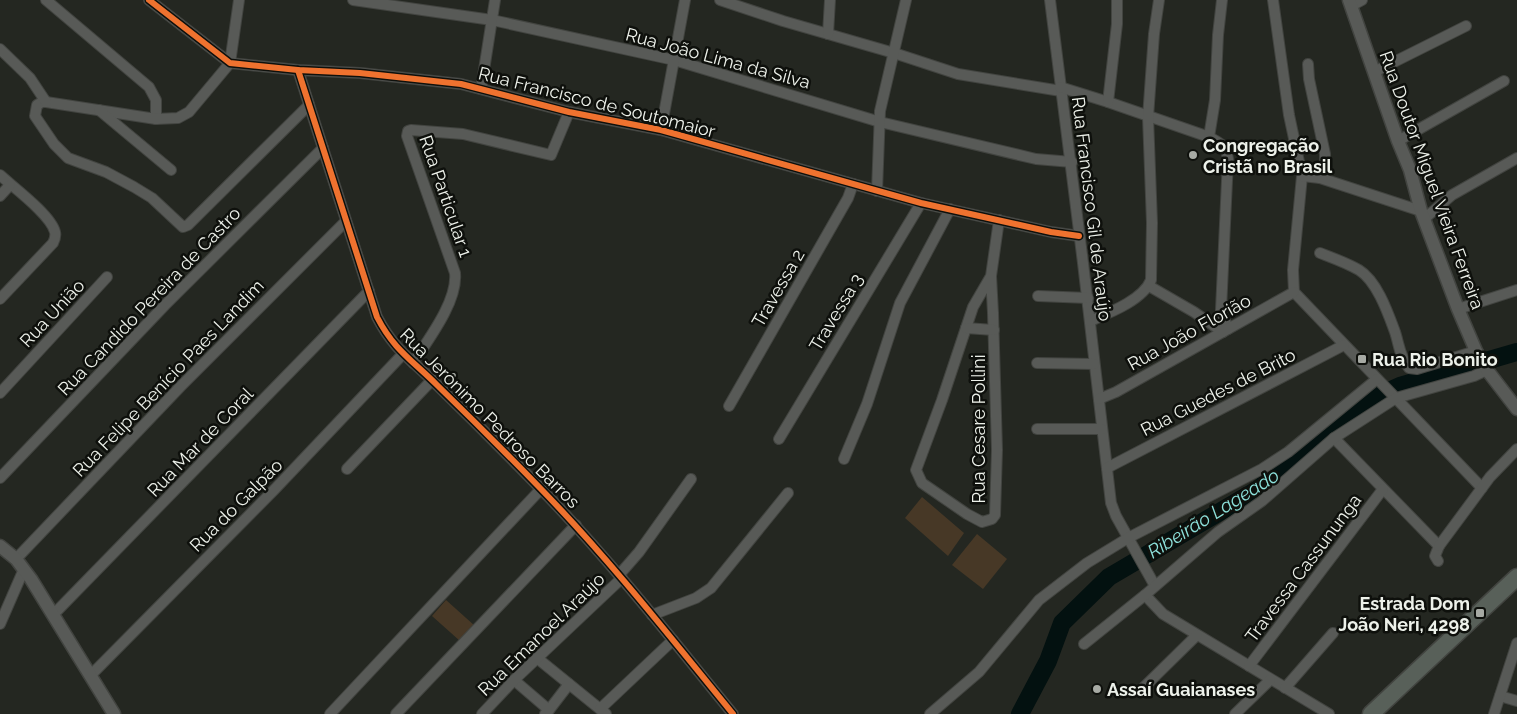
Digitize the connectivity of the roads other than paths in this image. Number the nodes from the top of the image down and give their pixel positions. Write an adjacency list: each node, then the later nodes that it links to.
1 (46, 0): 35 (street)
2 (149, 0): 22 (street)
3 (239, 0): 22 (street)
4 (352, 0): 16 (street, Rua João Lima da Silva)
5 (495, 0): 16 (street)
6 (685, 0): 21 (street)
7 (720, 0): 18 (street)
8 (830, 0): 18 (street)
9 (906, 0): 20 (street)
10 (1050, 0): 28 (street, Rua Francisco Gil de Araújo)
11 (1117, 0): 30 (street)
12 (1159, 0): 34 (street)
13 (1222, 0): 38 (street)
14 (1273, 0): 44 (street)
15 (1354, 2): 25 (street, Rua Doutor Miguel Vieira Ferreira)
16 (492, 20): 21 (street, Rua João Lima da Silva); 27 (street)
17 (1466, 26): 25 (street)
18 (828, 34): 20 (street)
19 (0, 49): 29 (street)
20 (894, 53): 28 (street); 36 (street)
21 (674, 60): 36 (street, Rua João Lima da Silva); 37 (street)
22 (230, 63): 24 (street, Rua Francisco de Soutomaior); 35 (street)
23 (1308, 64): 46 (street)
24 (298, 70): 27 (street, Rua Francisco de Soutomaior); 31 (street, Rua Jerônimo Pedroso Barros)
25 (1374, 72): 39 (street, Rua Doutor Miguel Vieira Ferreira)
26 (1504, 81): 39 (street)
27 (481, 89): 33 (street, Rua Francisco de Soutomaior)
28 (1061, 89): 30 (street); 42 (street, Rua Francisco Gil de Araújo)
29 (44, 102): 31 (street); 32 (street)
30 (1108, 102): 34 (street)
31 (309, 105): 40 (street, Rua Jerônimo Pedroso Barros)
32 (100, 110): 35 (street); 43 (street)
33 (569, 112): 37 (street, Rua Francisco de Soutomaior); 75 (street, Rua Particular 1)
34 (1148, 117): 38 (street); 60 (street)
35 (156, 119)
36 (880, 122): 42 (street, Rua João Lima da Silva); 49 (street)
37 (661, 130): 47 (street, Rua Francisco de Soutomaior)
38 (1209, 137): 71 (street)
39 (1398, 141): 53 (street, Rua Doutor Miguel Vieira Ferreira)
40 (323, 148): 55 (street, Rua Jerônimo Pedroso Barros); 94 (street, Rua Candido Pereira de Castro)
41 (1517, 158): 53 (street)
42 (1072, 162): 56 (street, Rua Francisco Gil de Araújo)
43 (171, 170)
44 (1301, 172): 46 (street); 63 (street)
45 (0, 175): 48 (street)
46 (1320, 178): 53 (street)
47 (853, 184): 49 (street, Rua Francisco de Soutomaior); 84 (street, Travessa 2)
48 (10, 185): 50 (street); 66 (street)
49 (877, 191): 51 (street, Rua Francisco de Soutomaior)
50 (0, 196)
51 (921, 203): 52 (street, Rua Francisco de Soutomaior); 89 (street, Travessa 3)
52 (950, 209): 54 (street, Rua Francisco de Soutomaior); 91 (street)
53 (1423, 215): 67 (street, Rua Doutor Miguel Vieira Ferreira)
54 (999, 220): 56 (street, Rua Francisco de Soutomaior); 58 (street, Rua Cesare Pollini)
55 (346, 221): 61 (street, Rua Jerônimo Pedroso Barros); 104 (street, Rua Felipe Benício Paes Landim)
56 (1079, 236): 65 (street, Rua Francisco Gil de Araújo)
57 (1320, 253): 73 (street)
58 (991, 276): 69 (street, Rua Cesare Pollini); 70 (street, Rua Cesare Pollini)
59 (108, 277): 81 (street, Rua União)
60 (1148, 286): 68 (street); 71 (street)
61 (369, 290): 74 (street, Rua Jerônimo Pedroso Barros); 111 (street, Rua Mar de Coral)
62 (1517, 290): 67 (street)
63 (1294, 292): 71 (street, Rua João Florião); 72 (street)
64 (1038, 296): 65 (street)
65 (1088, 298): 68 (street, Rua Francisco Gil de Araújo)
66 (0, 299)
67 (1458, 308): 73 (street, Rua Doutor Miguel Vieira Ferreira)
68 (1090, 321): 77 (street, Rua Francisco Gil de Araújo)
69 (966, 328): 70 (street, Rua Cesare Pollini); 70 (street, Rua Cesare Pollini)
70 (994, 330)
71 (1226, 330): 83 (street, Rua João Florião)
72 (1344, 345): 80 (street); 92 (street, Rua Guedes de Brito)
73 (1476, 351): 78 (street, Rua Doutor Miguel Vieira Ferreira)
74 (403, 354): 75 (street, Rua Jerônimo Pedroso Barros); 122 (street, Rua do Galpão)
75 (413, 363): 79 (street, Rua Jerônimo Pedroso Barros)
76 (1037, 363): 77 (street)
77 (1094, 364): 83 (street, Rua Francisco Gil de Araújo)
78 (1487, 370): 82 (street); 85 (street, Rua Doutor Miguel Vieira Ferreira)
79 (432, 380): 93 (street); 97 (street, Rua Jerônimo Pedroso Barros)
80 (1379, 380): 82 (street); 101 (street)
81 (0, 393)
82 (1394, 395): 88 (street); 96 (street)
83 (1098, 399): 87 (street, Rua Francisco Gil de Araújo)
84 (729, 406)
85 (1517, 409)
86 (1037, 429): 87 (street)
87 (1102, 429): 92 (street, Rua Francisco Gil de Araújo)
88 (1334, 438): 98 (street); 109 (street)
89 (779, 439)
90 (1517, 449): 96 (street)
91 (844, 459)
92 (1107, 468): 101 (street, Rua Francisco Gil de Araújo)
93 (347, 469)
94 (0, 478)
95 (691, 479): 107 (street, Rua Emanoel Araújo)
96 (1482, 488): 103 (street)
97 (541, 489): 100 (street, Rua Jerônimo Pedroso Barros); 133 (street)
98 (1383, 489): 103 (street); 120 (street, Travessa Cassununga)
99 (788, 493): 112 (street)
100 (576, 525): 107 (street, Rua Jerônimo Pedroso Barros); 134 (street)
101 (1128, 538): 109 (street, Rua Francisco Gil de Araújo); 137 (street)
102 (0, 546): 104 (street)
103 (1439, 546): 105 (street)
104 (16, 559): 106 (street)
105 (1438, 560)
106 (24, 569): 111 (street); 113 (street)
107 (621, 576): 112 (street, Rua Jerônimo Pedroso Barros); 119 (street, Rua Emanoel Araújo)
108 (1517, 577): 140 (main road)
109 (1155, 586): 110 (street)
110 (1145, 595): 115 (street); 118 (street)
111 (53, 615): 122 (street)
112 (652, 615): 116 (street, Rua Jerônimo Pedroso Barros)
113 (0, 624)
114 (1333, 632): 127 (street)
115 (1198, 635): 120 (street); 126 (street)
116 (673, 640): 130 (street); 136 (street, Rua Jerônimo Pedroso Barros)
117 (1517, 643): 121 (street)
118 (1084, 644)
119 (537, 658): 123 (street, Rua Emanoel Araújo); 125 (street)
120 (1249, 666): 124 (street)
121 (1512, 671): 128 (street)
122 (90, 676): 132 (street)
123 (514, 680): 131 (street); 135 (street, Rua Emanoel Araújo)
124 (1270, 680): 127 (street); 138 (street)
125 (569, 684): 130 (street); 131 (street)
126 (1144, 687)
127 (1284, 688): 139 (street)
128 (1500, 696): 129 (street); 141 (street)
129 (1517, 701)
130 (603, 711)
131 (547, 712)
132 (114, 714)
133 (330, 714)
134 (396, 714)
135 (482, 714)
136 (733, 714)
137 (930, 714)
138 (1235, 714)
139 (1328, 714)
140 (1372, 714)
141 (1494, 714)

